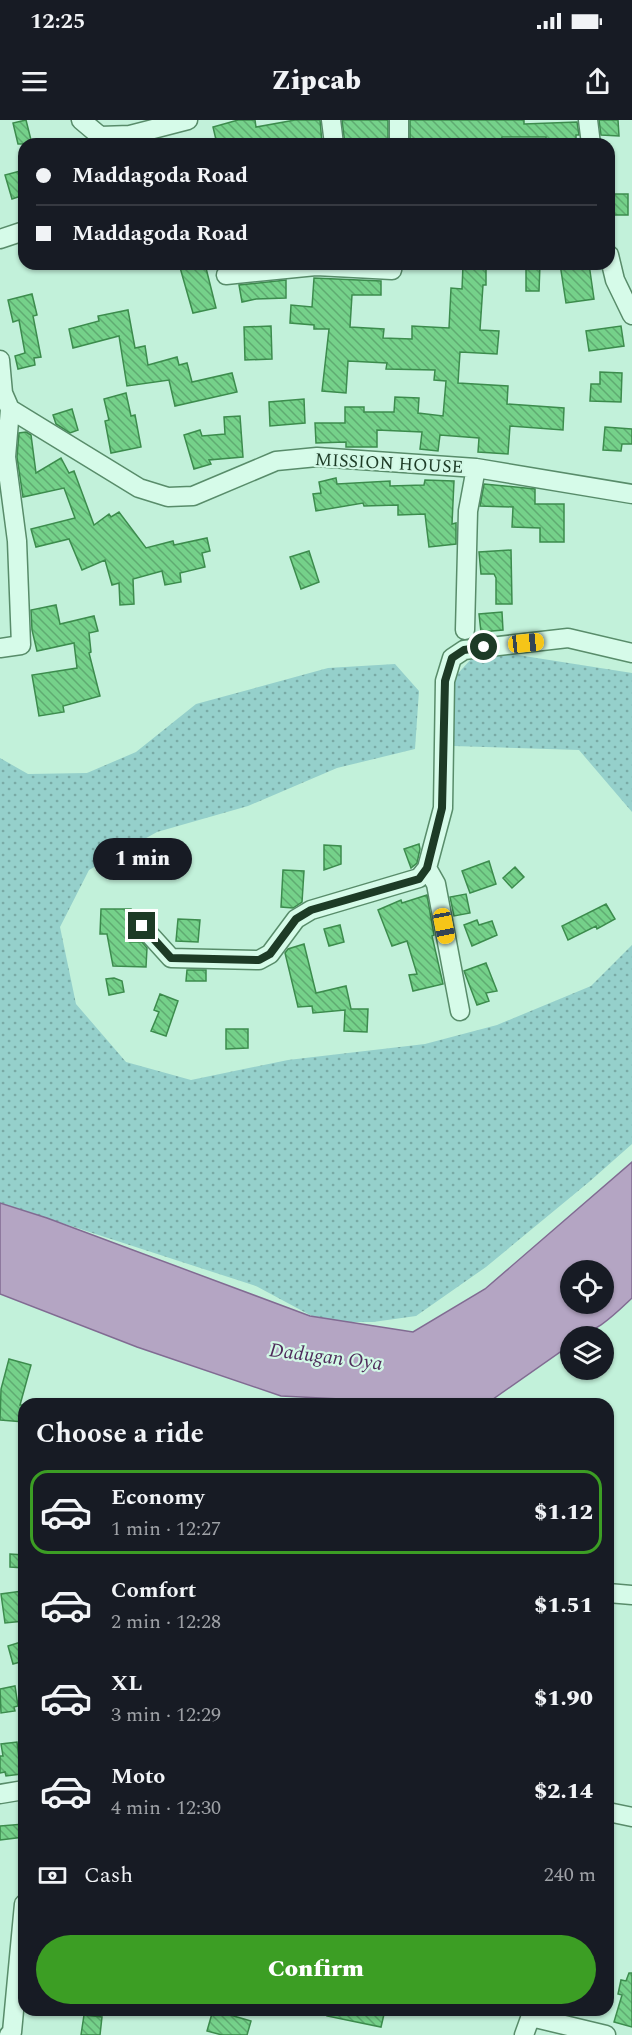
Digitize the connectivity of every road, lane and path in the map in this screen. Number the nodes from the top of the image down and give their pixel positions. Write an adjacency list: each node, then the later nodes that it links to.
1 (81, 120): 6 (street)
2 (188, 120): 7 (street)
3 (331, 120): 8 (street)
4 (399, 120): 9 (street)
5 (588, 120): 10 (street)
6 (98, 138)
7 (112, 138)
8 (333, 138)
9 (399, 138)
10 (590, 138)
11 (18, 233): 12 (street)
12 (0, 239)
13 (276, 270): 15 (street)
14 (613, 270): 16 (street)
15 (226, 275)
16 (632, 315)
17 (0, 360): 18 (street)
18 (10, 409): 19 (street, MISSION HOUSE); 22 (street)
19 (476, 468): 20 (street, MISSION HOUSE); 21 (street)
20 (632, 494)
21 (465, 630)
22 (0, 648)
23 (632, 653): 24 (street)
24 (427, 868): 25 (street); 26 (street)
25 (142, 926)
26 (460, 1011)
27 (614, 1594): 28 (street)
28 (632, 1595)
29 (18, 1791): 30 (street)
30 (0, 1794)
31 (614, 1813): 32 (street)
32 (632, 1817)
33 (18, 1968): 36 (street)
34 (531, 2016): 37 (street)
35 (542, 2016): 38 (street)
36 (9, 2035)
37 (524, 2035)
38 (606, 2035)

